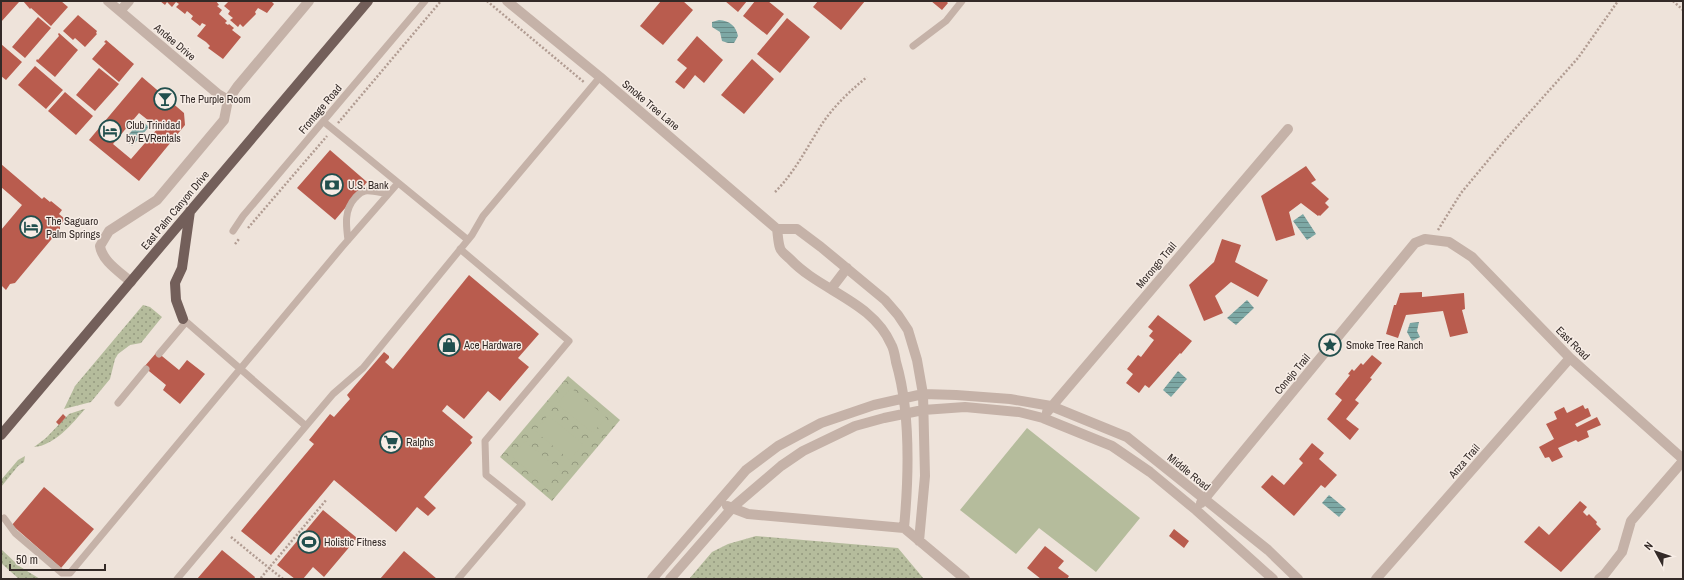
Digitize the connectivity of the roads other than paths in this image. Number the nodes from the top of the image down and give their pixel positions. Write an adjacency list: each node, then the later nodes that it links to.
1 (108, 1): 8 (street, Andee Drive)
2 (129, 1): 8 (street)
3 (309, 1): 11 (street)
4 (368, 1): 16 (main road, East Palm Canyon Drive)
5 (425, 1): 12 (lane, Frontage Road)
6 (507, 1): 10 (street, Smoke Tree Lane)
7 (962, 1): 9 (lane)
8 (120, 11): 11 (street, Andee Drive)
9 (913, 46)
10 (600, 77): 17 (street, Smoke Tree Lane); 20 (lane)
11 (228, 100): 24 (street)
12 (324, 122): 14 (lane); 18 (lane, Frontage Road)
13 (1288, 129): 34 (street, Morongo Trail)
14 (398, 183): 15 (lane); 20 (lane)
15 (388, 194): 19 (lane); 19 (lane)
16 (190, 211): 24 (main road, East Palm Canyon Drive); 26 (main road)
17 (778, 229): 23 (street); 25 (street)
18 (233, 231)
19 (348, 240): 30 (lane)
20 (468, 240): 22 (lane)
21 (1449, 242): 28 (street, East Road); 41 (street, Conejo Trail)
22 (460, 249): 38 (lane); 49 (lane)
23 (847, 268): 25 (street); 31 (street)
24 (130, 282): 39 (main road, East Palm Canyon Drive)
25 (831, 289): 32 (street)
26 (184, 320): 27 (lane); 30 (lane)
27 (159, 354)
28 (1570, 358): 40 (street, East Road); 55 (street, Anza Trail)
29 (146, 369): 33 (lane)
30 (240, 369): 38 (lane); 45 (lane)
31 (923, 394): 32 (street, Middle Road); 34 (street, Middle Road); 35 (street)
32 (904, 398): 36 (street); 42 (street, Middle Road)
33 (118, 403)
34 (1051, 406): 37 (street, Morongo Trail); 41 (street, Middle Road)
35 (923, 410): 36 (street); 37 (street); 47 (street)
36 (905, 414): 43 (street); 46 (street)
37 (1043, 418): 44 (street)
38 (306, 426): 48 (lane)
39 (1, 435)
40 (1683, 460): 56 (street)
41 (1204, 499): 44 (street, Conejo Trail); 54 (street, Middle Road)
42 (715, 504): 43 (street); 50 (street, Middle Road)
43 (733, 507): 46 (street); 51 (street)
44 (1196, 510): 53 (street)
45 (4, 518)
46 (904, 528): 47 (street)
47 (919, 541): 52 (street)
48 (177, 579)
49 (458, 579)
50 (652, 579)
51 (670, 579)
52 (965, 579)
53 (1273, 579)
54 (1298, 579)
55 (1376, 579)
56 (1598, 579)

